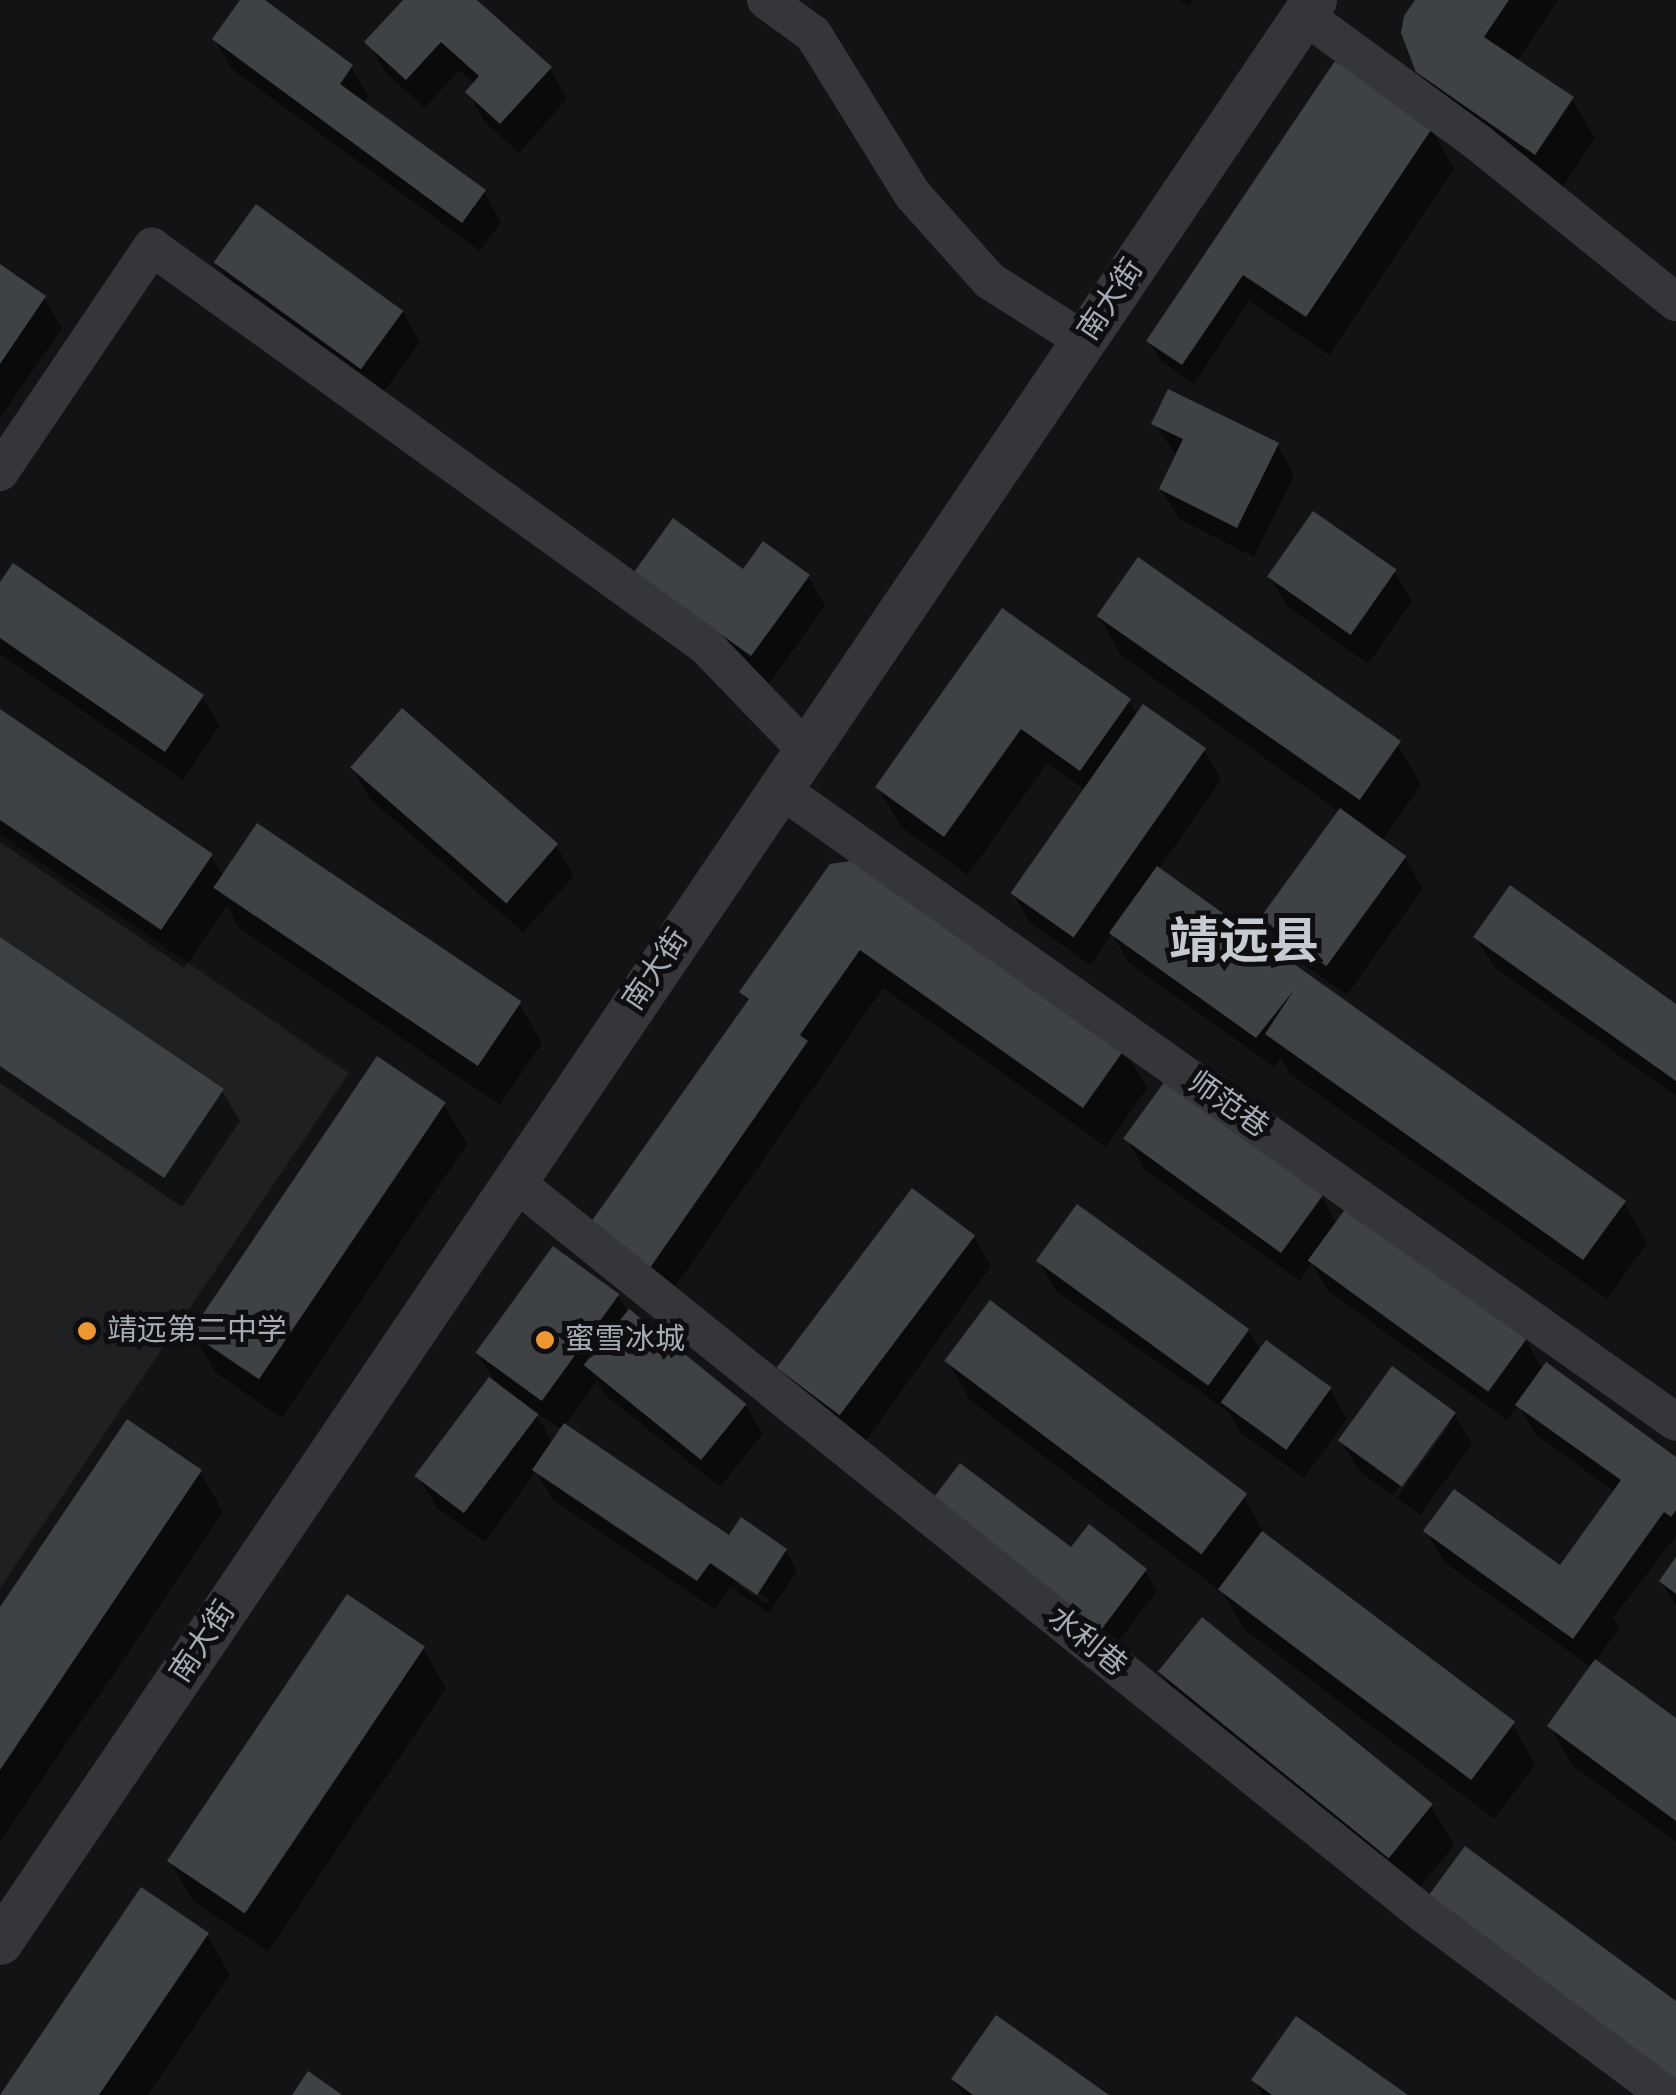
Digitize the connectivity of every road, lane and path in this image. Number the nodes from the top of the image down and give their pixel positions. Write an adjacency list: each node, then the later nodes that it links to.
1 (766, 0): 4 (street)
2 (1309, 7): 3 (street); 4 (street, 南大街)
3 (1676, 302)
4 (1083, 340): 6 (street, 南大街)
5 (0, 472): 6 (street)
6 (805, 750): 7 (street, 南大街)
7 (779, 788): 8 (street, 南大街); 9 (street, 师范巷)
8 (514, 1180): 10 (street, 南大街); 11 (street, 水利巷)
9 (1676, 1422)
10 (0, 1942)
11 (1666, 2095)

